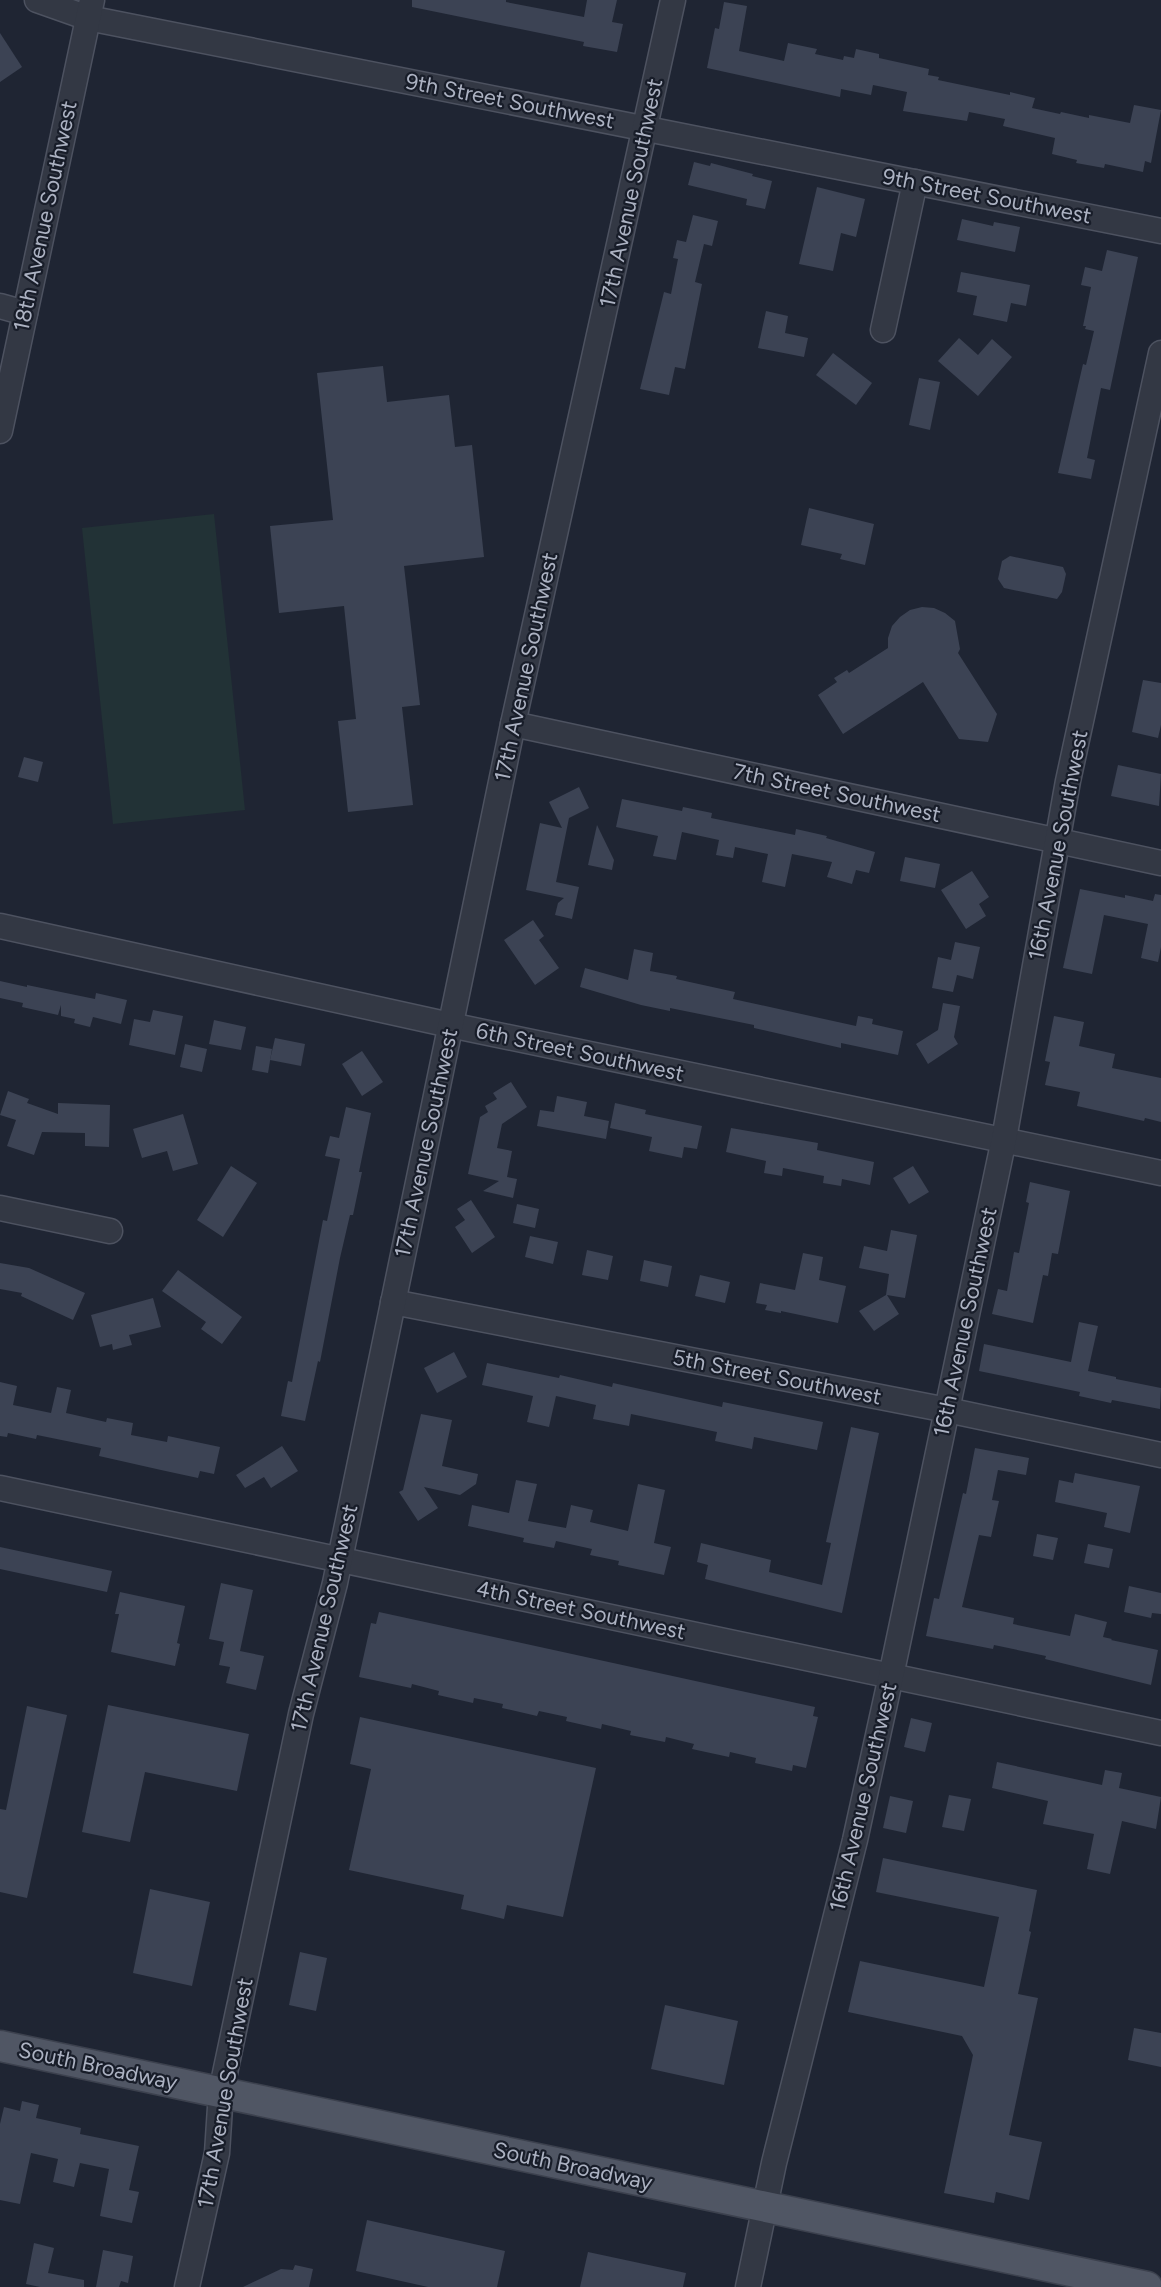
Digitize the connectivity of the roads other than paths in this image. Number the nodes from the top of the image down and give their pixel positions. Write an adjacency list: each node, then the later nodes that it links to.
1 (37, 0): 3 (street, 9th Street Southwest)
2 (673, 0): 4 (street, 17th Avenue Southwest)
3 (90, 9): 4 (street, 9th Street Southwest); 8 (street, 18th Avenue Southwest)
4 (645, 128): 5 (street, 9th Street Southwest); 12 (street, 17th Avenue Southwest)
5 (915, 182): 6 (street, 9th Street Southwest); 9 (street)
6 (1161, 231)
7 (0, 306): 8 (street)
8 (25, 313): 11 (street, 18th Avenue Southwest)
9 (883, 330)
10 (1161, 353): 13 (street, 16th Avenue Southwest)
11 (0, 431)
12 (513, 724): 13 (street, 7th Street Southwest); 16 (street, 17th Avenue Southwest)
13 (1058, 840): 14 (street, 7th Street Southwest); 17 (street, 16th Avenue Southwest)
14 (1161, 863)
15 (0, 926): 16 (street, 6th Street Southwest)
16 (450, 1025): 17 (street, 6th Street Southwest); 21 (street, 17th Avenue Southwest)
17 (1004, 1139): 18 (street, 6th Street Southwest); 22 (street, 16th Avenue Southwest)
18 (1161, 1173)
19 (0, 1208): 20 (street)
20 (110, 1231)
21 (393, 1302): 22 (street, 5th Street Southwest); 25 (street, 17th Avenue Southwest)
22 (947, 1410): 23 (street, 5th Street Southwest); 26 (street, 16th Avenue Southwest)
23 (1161, 1455)
24 (0, 1488): 25 (street, 4th Street Southwest)
25 (340, 1559): 26 (street, 4th Street Southwest); 29 (street, 17th Avenue Southwest)
26 (891, 1676): 27 (street, 4th Street Southwest); 30 (street, 16th Avenue Southwest)
27 (1161, 1733)
28 (0, 2046): 29 (main road, South Broadway)
29 (220, 2092): 30 (main road, South Broadway); 31 (street, 17th Avenue Southwest)
30 (764, 2207): 32 (street, 16th Avenue Southwest); 33 (main road, South Broadway)
31 (187, 2287)
32 (748, 2287)
33 (1146, 2287)

